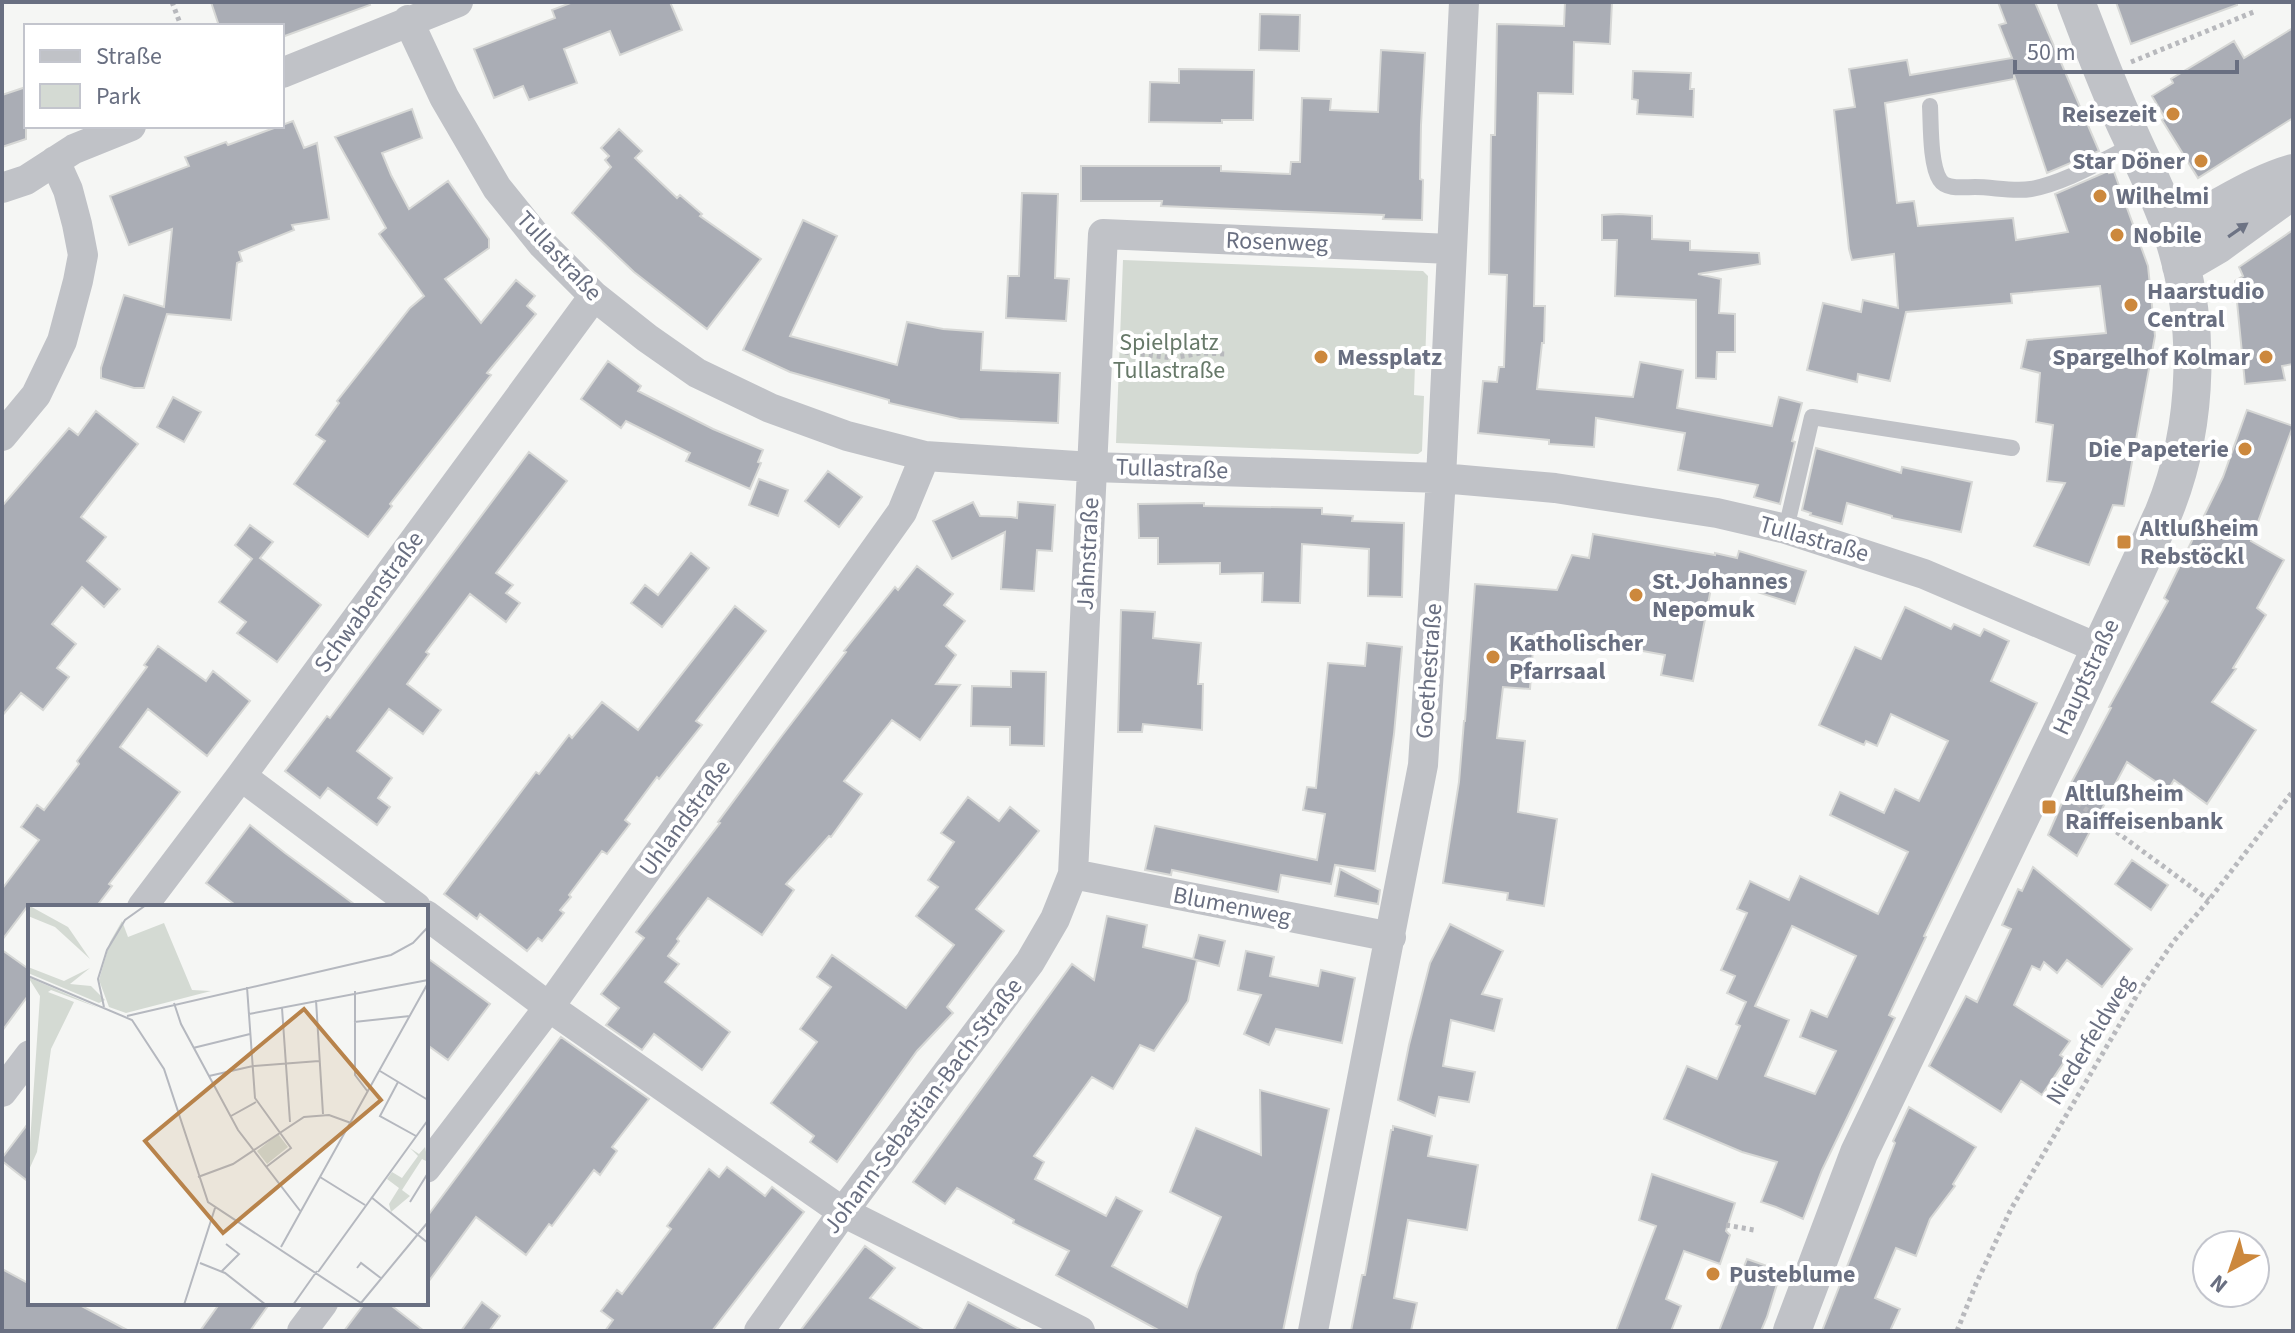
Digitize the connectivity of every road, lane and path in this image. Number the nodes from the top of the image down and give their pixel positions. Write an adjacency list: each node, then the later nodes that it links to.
1 (172, 2): 7 (path)
2 (458, 2): 6 (street)
3 (1464, 2): 19 (street, Goethestraße)
4 (2076, 2): 9 (street, Hauptstraße)
5 (2256, 11): 9 (path)
6 (408, 20): 8 (street); 21 (street, Tullastraße)
7 (180, 24)
8 (284, 72)
9 (2105, 74): 12 (street, Hauptstraße)
10 (1930, 106): 12 (lane)
11 (126, 128): 13 (street)
12 (2134, 145): 17 (street, Hauptstraße)
13 (55, 161): 15 (street); 24 (street)
14 (2293, 173): 17 (street)
15 (2, 188)
16 (2293, 190): 20 (street, one-way to 16)
17 (2171, 230): 20 (street, Hauptstraße)
18 (1103, 234): 19 (street, Rosenweg); 27 (street, Jahnstraße)
19 (1451, 249): 28 (street, Goethestraße)
20 (2181, 266): 30 (street, Hauptstraße)
21 (594, 296): 26 (street, Tullastraße); 31 (street, Schwabenstraße)
22 (1119, 352): 23 (path)
23 (1227, 354)
24 (2, 436)
25 (2012, 448): 29 (lane)
26 (925, 456): 27 (street, Tullastraße); 40 (street, Uhlandstraße)
27 (1092, 467): 28 (street, Tullastraße); 34 (street, Jahnstraße)
28 (1441, 478): 29 (street, Tullastraße); 39 (street, Goethestraße)
29 (1786, 529): 30 (street, Tullastraße)
30 (2100, 649): 32 (street, Hauptstraße)
31 (241, 776): 36 (street, Schwabenstraße); 37 (street)
32 (2040, 776): 35 (path); 52 (street, Hauptstraße)
33 (2293, 791): 35 (path, Niederfeldweg)
34 (1073, 874): 39 (street, Blumenweg); 44 (street, Johann-Sebastian-Bach-Straße)
35 (2209, 900): 53 (path, Niederfeldweg)
36 (144, 905)
37 (413, 905)
38 (428, 916): 40 (street)
39 (1391, 937): 51 (street, Goethestraße)
40 (549, 1007): 43 (street, Uhlandstraße); 44 (street)
41 (28, 1058): 42 (street)
42 (2, 1092)
43 (428, 1165)
44 (843, 1212): 49 (street, Johann-Sebastian-Bach-Straße); 50 (street)
45 (1726, 1225): 46 (path)
46 (1754, 1230)
47 (322, 1305): 48 (street)
48 (302, 1331)
49 (759, 1331)
50 (1080, 1331)
51 (1313, 1331)
52 (1792, 1331)
53 (1957, 1331)

